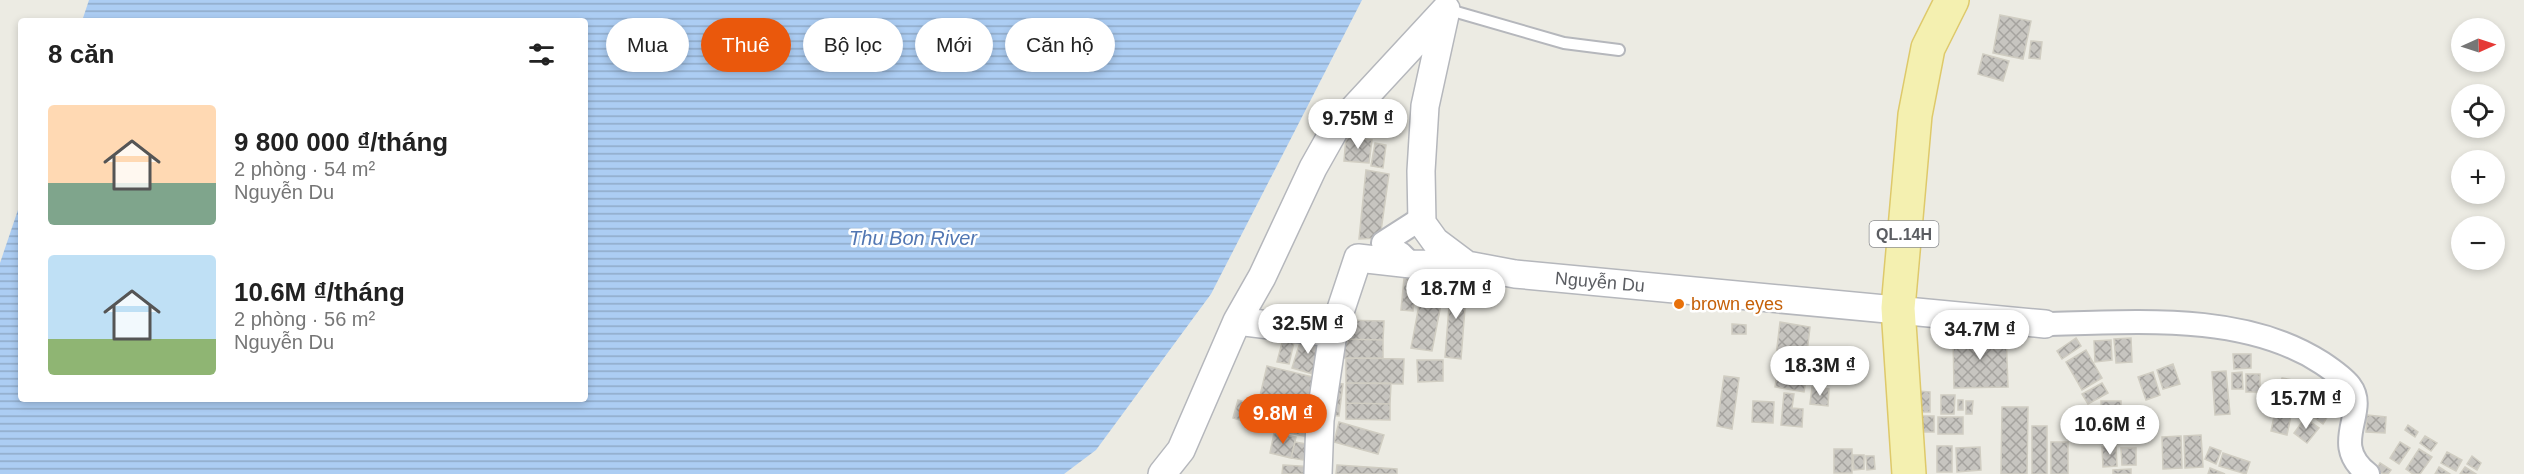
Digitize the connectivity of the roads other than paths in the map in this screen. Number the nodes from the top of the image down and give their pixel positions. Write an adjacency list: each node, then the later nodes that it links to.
1 (1952, 0): 7 (main road, QL.14H)
2 (1449, 5): 3 (lane); 4 (street); 8 (street)
3 (1619, 50)
4 (1422, 218): 5 (street); 6 (street)
5 (1411, 264): 6 (street, Nguyễn Du); 10 (street, Nguyễn Du)
6 (1467, 265): 7 (street, Nguyễn Du)
7 (1898, 308): 9 (street, Nguyễn Du); 13 (main road, QL.14H)
8 (1237, 321): 10 (street); 11 (street)
9 (2045, 324): 14 (street)
10 (1333, 333): 12 (street)
11 (1162, 474)
12 (1318, 474)
13 (1909, 474)
14 (2368, 474)

